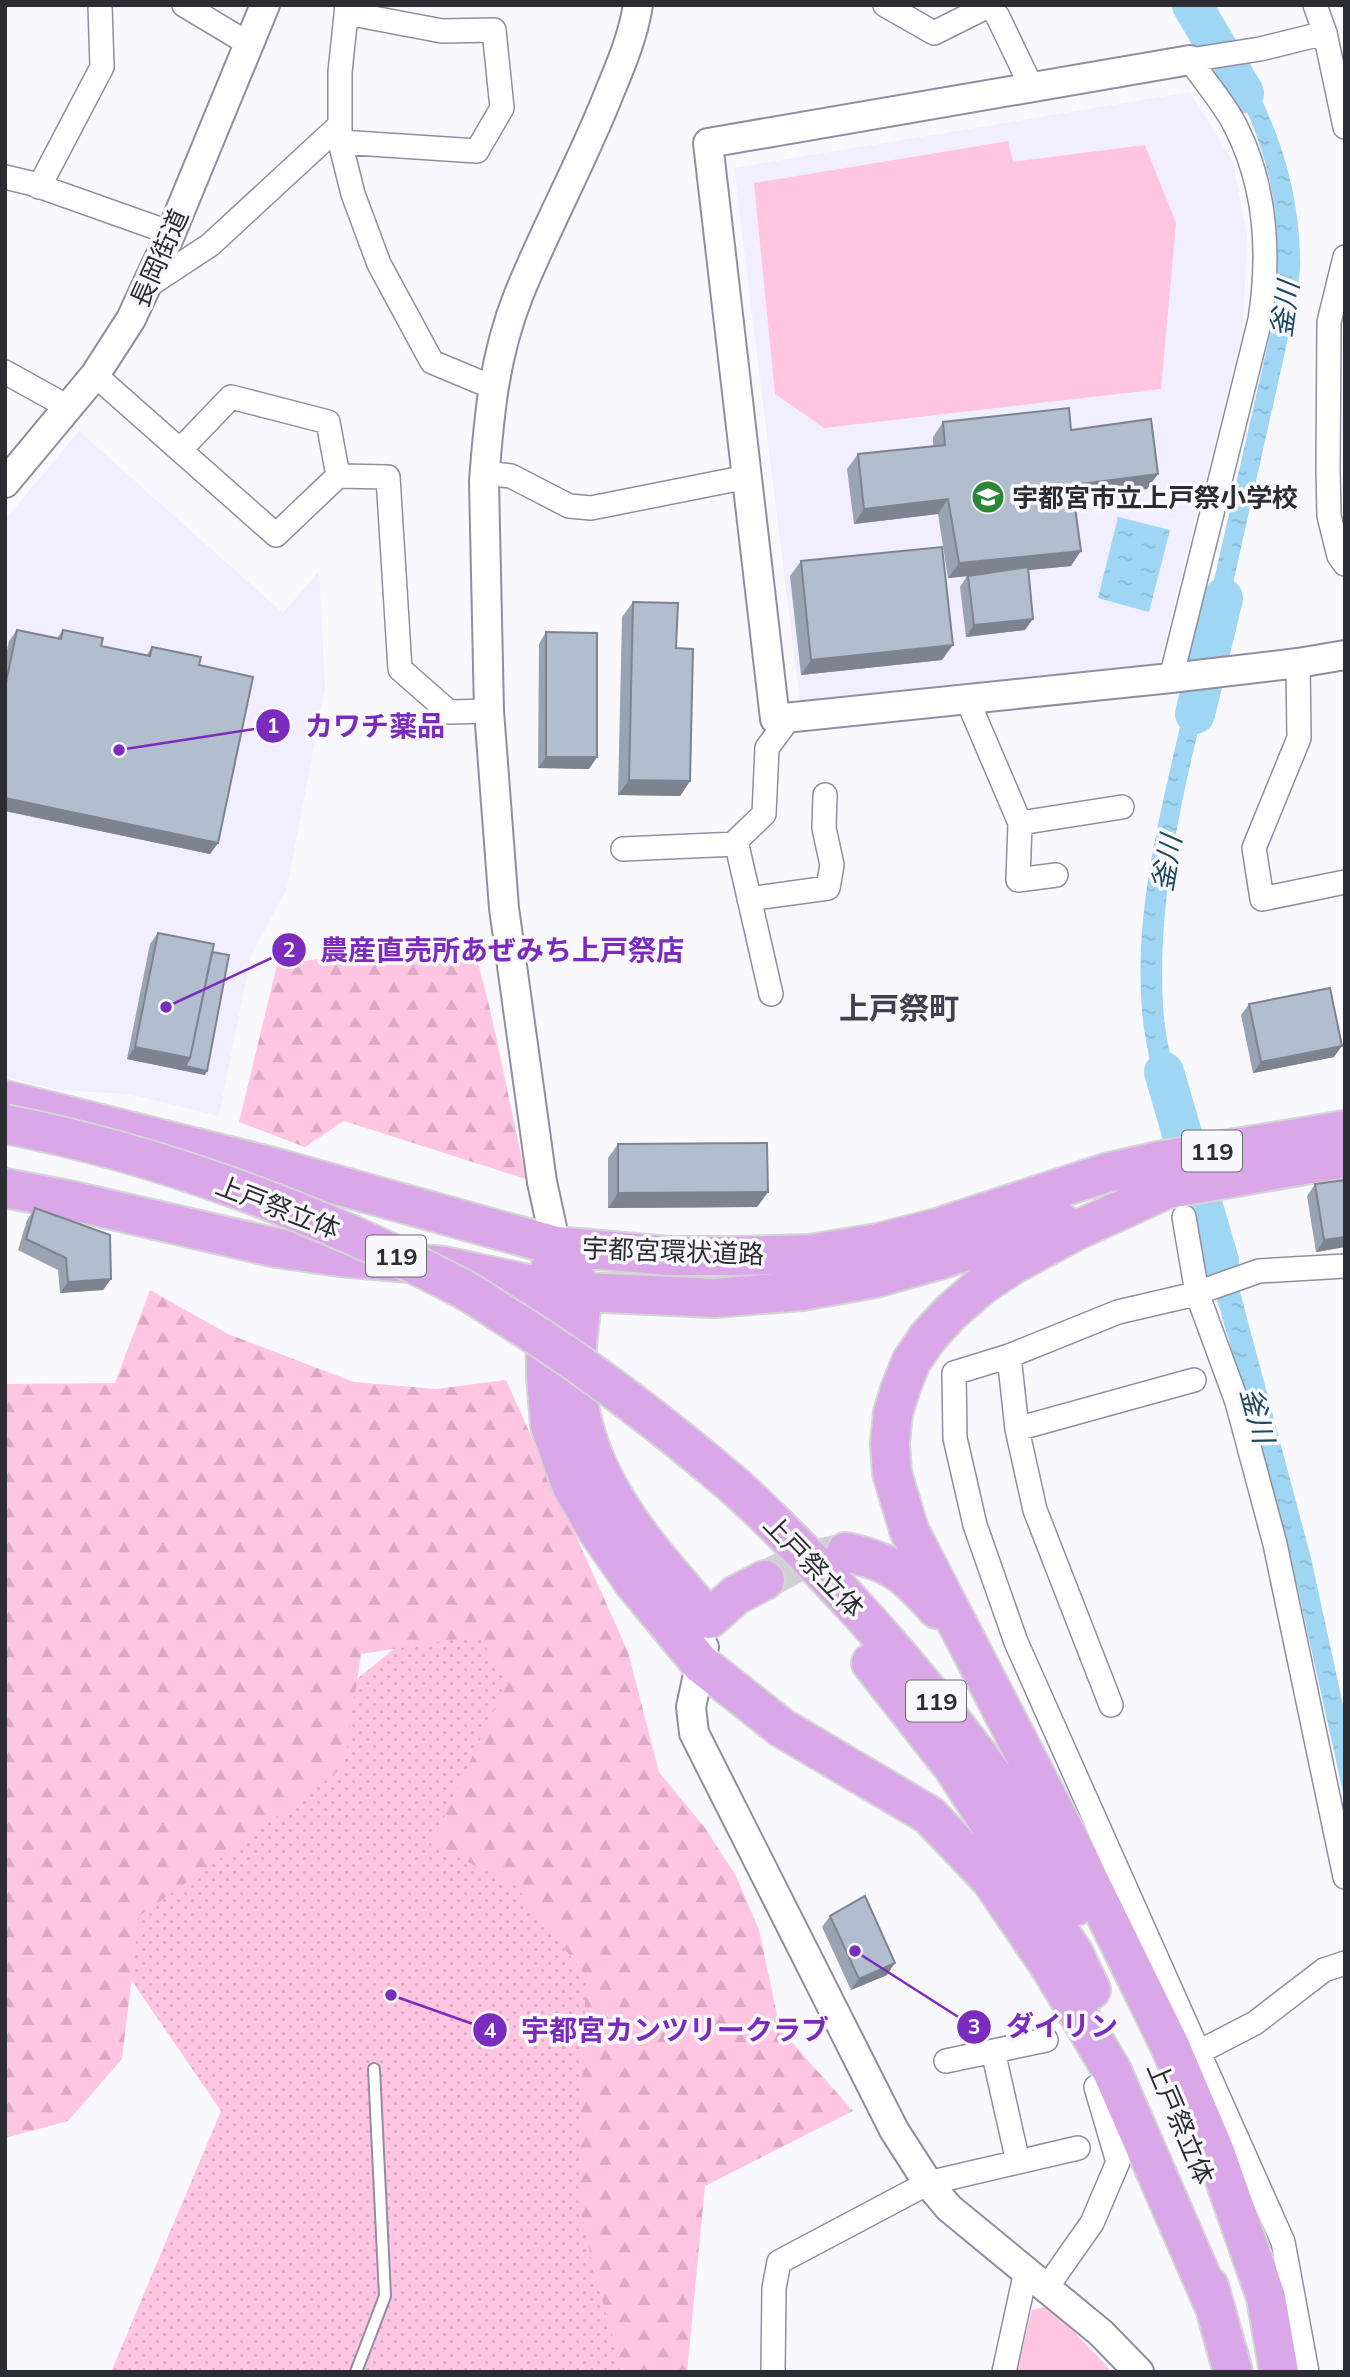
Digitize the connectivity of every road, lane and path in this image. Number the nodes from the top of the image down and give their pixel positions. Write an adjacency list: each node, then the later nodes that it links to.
1 (100, 5): 16 (street)
2 (184, 5): 10 (street)
3 (265, 5): 10 (street, 長岡街道)
4 (638, 5): 22 (street)
5 (885, 5): 6 (street)
6 (990, 5): 12 (street)
7 (1315, 5): 9 (street)
8 (347, 9): 14 (street); 14 (street)
9 (1325, 33): 11 (street); 13 (street)
10 (249, 44): 17 (street, 長岡街道)
11 (1190, 60): 12 (street); 32 (street)
12 (1032, 88): 27 (street)
13 (1345, 127)
14 (340, 134): 19 (street); 22 (street)
15 (5, 177): 16 (street)
16 (39, 187): 17 (street)
17 (171, 233): 19 (street, 長岡街道)
18 (1345, 257): 29 (street)
19 (148, 286): 21 (street, 長岡街道)
20 (5, 372): 23 (street)
21 (95, 375): 23 (street, 長岡街道); 24 (street)
22 (492, 387): 25 (street)
23 (68, 407): 28 (street, 長岡街道)
24 (180, 450): 26 (street); 26 (street)
25 (485, 473): 27 (street); 34 (street)
26 (338, 476): 34 (street)
27 (747, 477): 35 (street)
28 (5, 483)
29 (1345, 564)
30 (1345, 655): 31 (street)
31 (1298, 663): 32 (street); 42 (street)
32 (1171, 678): 33 (street)
33 (967, 699): 35 (street); 38 (street)
34 (489, 711): 53 (street)
35 (790, 717): 39 (street)
36 (825, 795): 43 (street)
37 (1122, 807): 38 (street)
38 (1020, 823): 41 (street)
39 (737, 844): 40 (street); 43 (street)
40 (623, 849)
41 (1056, 875)
42 (1345, 882)
43 (749, 899): 44 (street)
44 (771, 994)
45 (5, 1100): 53 (highway, 宇都宮環状道路 / 119)
46 (5, 1124): 60 (highway, 上戸祭立体 / 119, bridge)
47 (1345, 1130): 49 (highway, 宇都宮環状道路 / 119)
48 (5, 1145): 60 (highway, 上戸祭立体 / 119)
49 (1271, 1156): 50 (highway, 宇都宮環状道路 / 119); 52 (highway, 宇都宮環状道路 / 119)
50 (1345, 1158)
51 (5, 1188): 55 (highway, 宇都宮環状道路 / 119)
52 (1170, 1189): 53 (highway, 宇都宮環状道路 / 119); 55 (highway, 宇都宮環状道路 / 119); 56 (street); 65 (highway, 119)
53 (556, 1246): 55 (highway)
54 (1345, 1266): 56 (street)
55 (564, 1290): 63 (highway); 64 (highway, 119)
56 (1197, 1293): 57 (street); 67 (street)
57 (1009, 1356): 59 (street); 72 (street)
58 (1194, 1380): 59 (street)
59 (1017, 1429): 66 (street)
60 (729, 1496): 68 (highway, 上戸祭立体 / 119)
61 (846, 1552): 65 (highway, 119)
62 (765, 1580): 63 (highway)
63 (709, 1619): 64 (street)
64 (701, 1664): 68 (highway, 119); 78 (street)
65 (999, 1701): 68 (highway, 119)
66 (1111, 1705)
67 (1345, 1877)
68 (1084, 1950): 84 (highway, 119); 85 (highway, 上戸祭立体 / 119); 86 (highway, 119)
69 (1345, 1963): 72 (street)
70 (1046, 2040): 71 (street)
71 (993, 2052): 73 (street); 77 (street)
72 (1199, 2052): 87 (street)
73 (946, 2061)
74 (374, 2069): 80 (lane)
75 (1096, 2087): 79 (street)
76 (1078, 2148): 77 (street)
77 (1018, 2162): 78 (street)
78 (928, 2183): 79 (street); 81 (street)
79 (1036, 2279): 82 (street); 83 (street)
80 (356, 2372)
81 (773, 2372)
82 (1004, 2372)
83 (1139, 2372)
84 (1233, 2372)
85 (1273, 2372)
86 (1279, 2372)
87 (1307, 2372)

